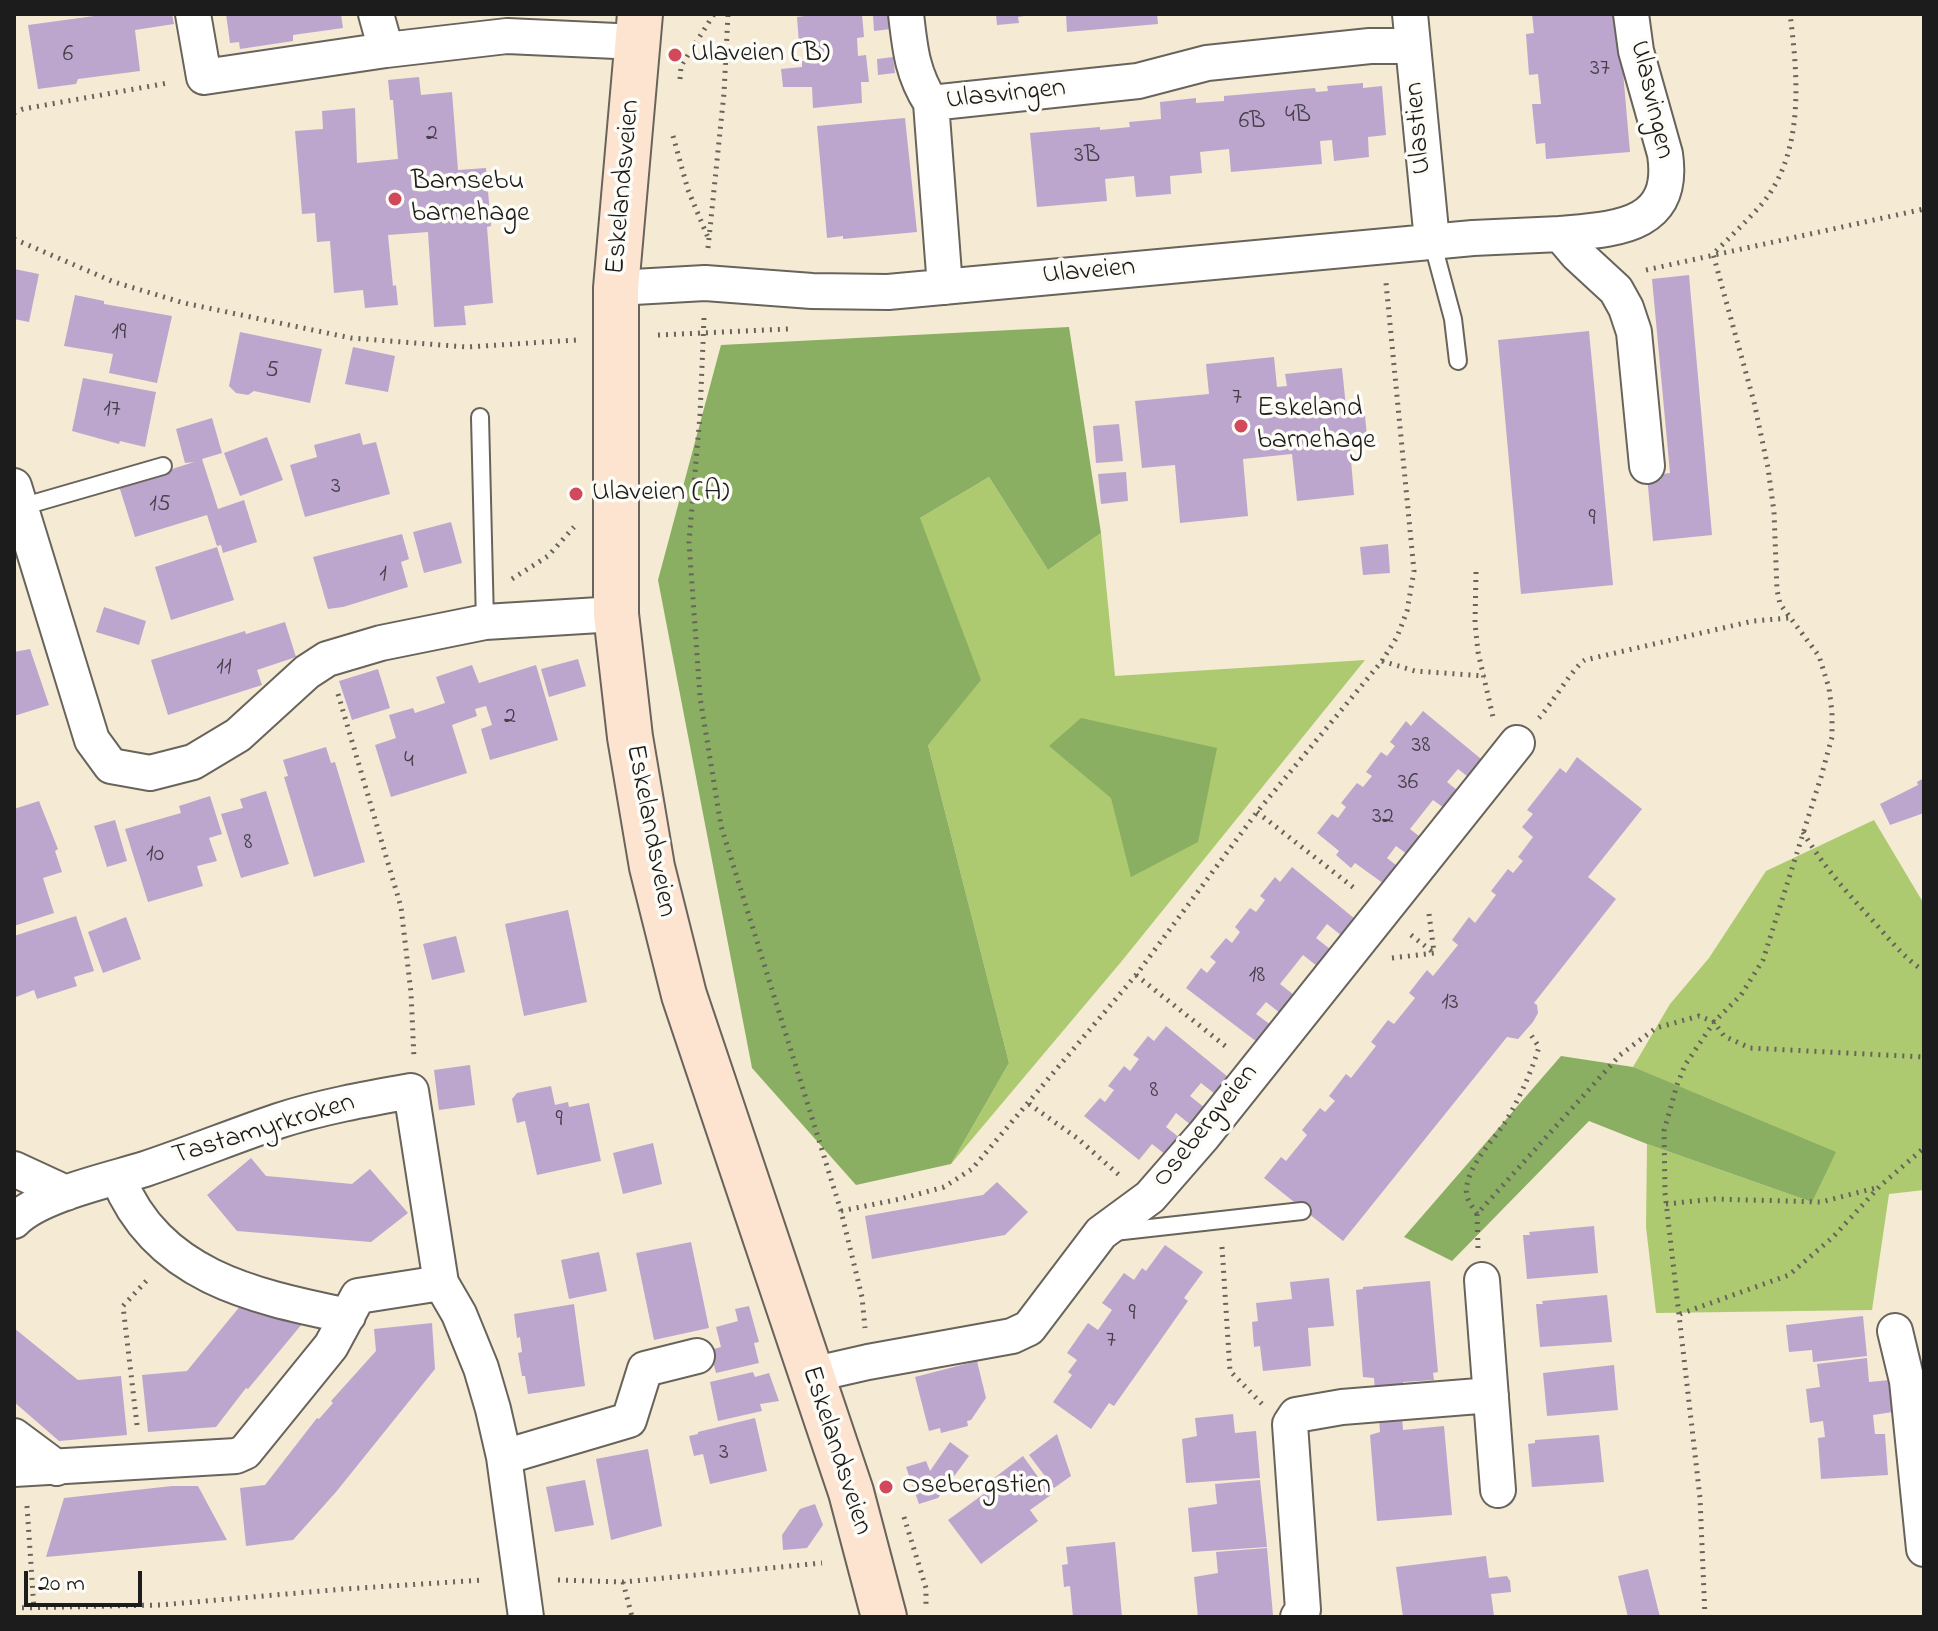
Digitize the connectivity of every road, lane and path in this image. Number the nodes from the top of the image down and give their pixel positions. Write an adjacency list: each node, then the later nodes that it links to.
1 (193, 14): 11 (street)
2 (376, 14): 10 (street)
3 (714, 14): 12 (path)
4 (728, 14): 18 (path)
5 (906, 14): 13 (street, Ulasvingen)
6 (1631, 14): 16 (street, Ulasvingen)
7 (1790, 14): 34 (path)
8 (639, 28): 10 (street); 23 (main road, Eskelandsveien)
9 (1411, 30): 13 (street, Ulasvingen); 19 (street, Ulastien)
10 (386, 50): 11 (street)
11 (204, 77): 14 (path)
12 (680, 80)
13 (931, 103): 22 (street, Ulasvingen)
14 (14, 113)
15 (674, 122): 18 (path)
16 (1560, 234): 19 (street, Ulaveien); 28 (street)
17 (14, 239): 24 (path)
18 (709, 241): 21 (path)
19 (1432, 241): 22 (street, Ulaveien); 25 (lane)
20 (1386, 282): 36 (path)
21 (705, 283): 22 (street, Ulaveien); 23 (street, Ulaveien); 57 (path)
22 (945, 287)
23 (616, 288): 33 (main road, Eskelandsveien)
24 (584, 340)
25 (1458, 361)
26 (480, 417): 32 (lane)
27 (163, 466): 29 (lane)
28 (1647, 466)
29 (17, 496): 35 (street)
30 (575, 526): 32 (path)
31 (1476, 572): 37 (path)
32 (484, 609): 33 (street); 35 (street)
33 (616, 614): 71 (main road, Eskelandsveien)
34 (1789, 618): 38 (path); 40 (path)
35 (327, 659): 47 (path)
36 (1382, 661): 37 (path); 39 (path)
37 (1485, 676): 38 (path)
38 (1517, 743): 41 (street, Osebergveien)
39 (1257, 812): 41 (path); 43 (path)
40 (1803, 832): 42 (path); 44 (path)
41 (1381, 912): 48 (street, Osebergveien)
42 (1924, 971)
43 (1136, 975): 48 (path); 49 (path)
44 (1714, 1022): 46 (path); 56 (path); 59 (path)
45 (1529, 1032): 59 (path)
46 (1924, 1057)
47 (414, 1059)
48 (1254, 1070): 55 (street, Osebergveien)
49 (1029, 1104): 55 (path); 57 (path)
50 (1924, 1148): 53 (path)
51 (14, 1169): 54 (street)
52 (118, 1178): 54 (street, Tastamyrkroken); 63 (street); 65 (street, Tastamyrkroken)
53 (1880, 1186): 56 (path); 66 (path)
54 (66, 1193): 60 (street, Tastamyrkroken)
55 (1150, 1197): 62 (street, Osebergveien)
56 (1666, 1204): 66 (path)
57 (841, 1211): 70 (path)
58 (1302, 1211): 61 (lane)
59 (1477, 1214): 64 (path)
60 (15, 1218)
61 (1219, 1218): 62 (lane); 73 (path)
62 (1101, 1233): 70 (street, Osebergveien)
63 (171, 1254): 67 (street); 76 (path)
64 (1482, 1280): 72 (street)
65 (441, 1283): 67 (street); 75 (street, Tastamyrkroken)
66 (1680, 1314): 92 (path)
67 (348, 1316): 76 (street)
68 (1895, 1331): 80 (street)
69 (697, 1356): 75 (street)
70 (868, 1362): 71 (street, Osebergveien)
71 (811, 1375): 87 (main road, Eskelandsveien)
72 (1491, 1395): 73 (street); 78 (street)
73 (1290, 1424): 91 (street)
74 (14, 1436): 77 (street)
75 (504, 1457): 88 (street, Tastamyrkroken)
76 (141, 1463): 77 (street)
77 (32, 1469): 86 (path)
78 (1498, 1490)
79 (904, 1515): 90 (path)
80 (1924, 1549)
81 (822, 1563): 84 (path)
82 (496, 1580): 86 (path)
83 (550, 1580): 84 (path)
84 (623, 1582): 89 (path)
85 (14, 1608): 86 (path)
86 (34, 1609)
87 (879, 1615)
88 (526, 1617)
89 (632, 1617)
90 (927, 1617)
91 (1298, 1617)
92 (1705, 1617)

